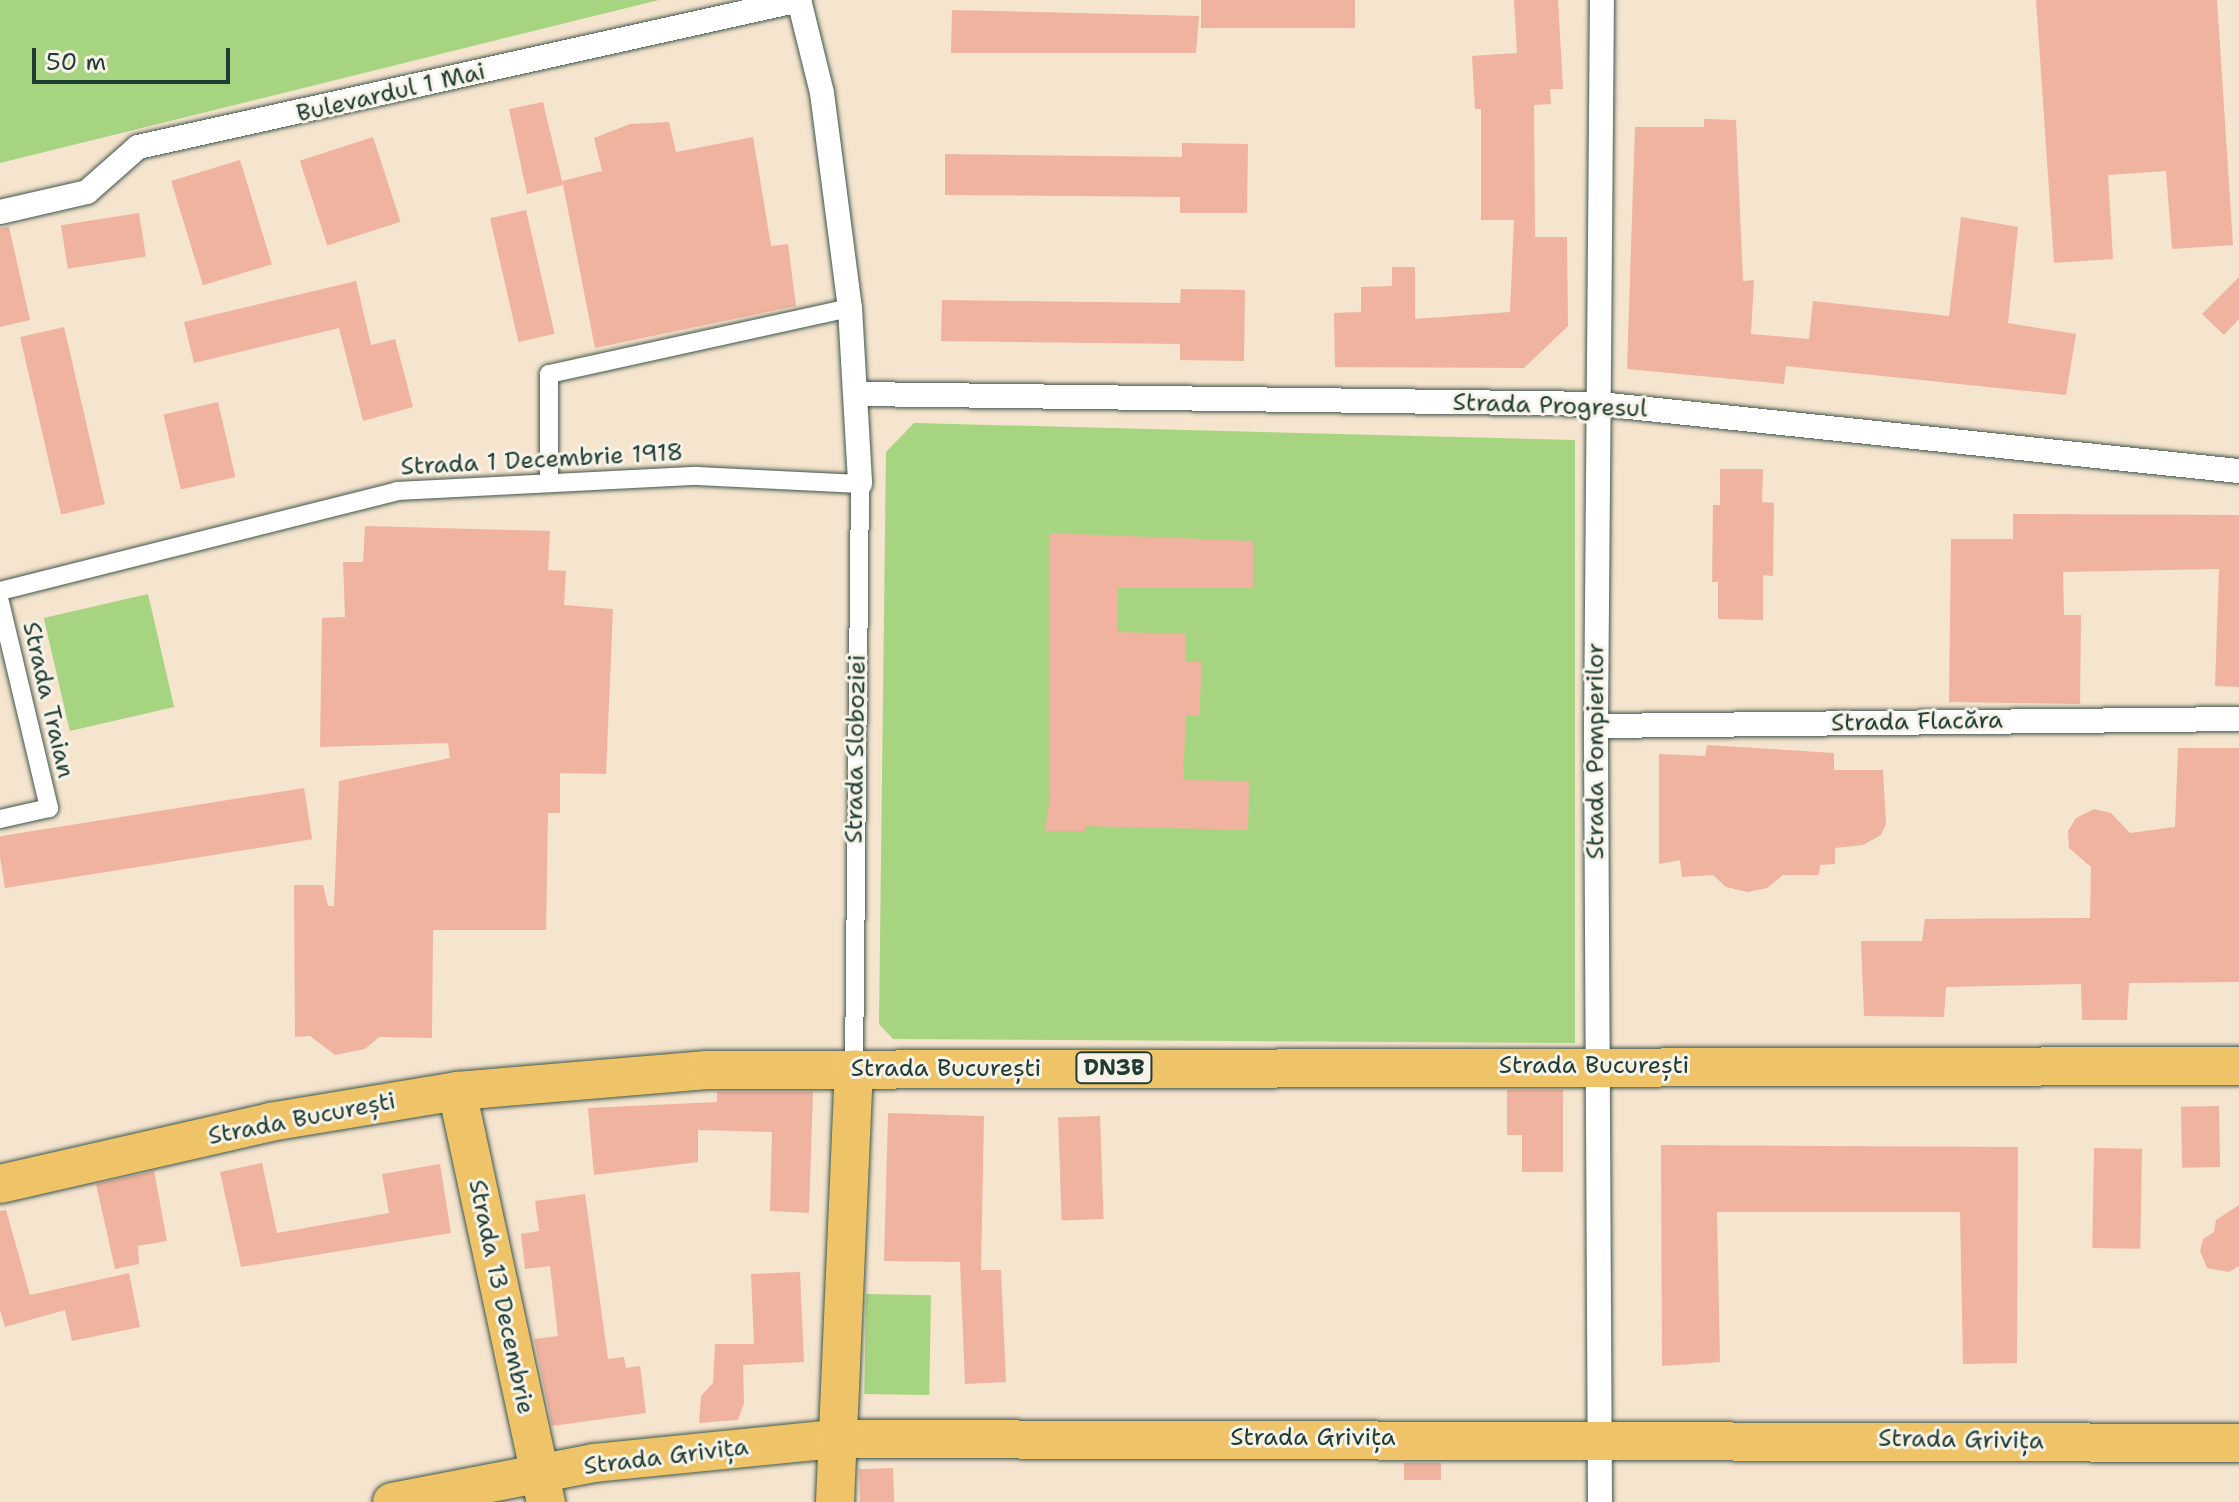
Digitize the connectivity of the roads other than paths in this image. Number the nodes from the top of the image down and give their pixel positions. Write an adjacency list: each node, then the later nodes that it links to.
1 (800, 0): 3 (street, Bulevardul 1 Mai); 4 (street, Strada Sloboziei)
2 (1602, 0): 6 (street, Strada Pompierilor)
3 (0, 212)
4 (850, 308): 5 (street, Strada Sloboziei); 8 (street)
5 (857, 394): 6 (street, Strada Progresul); 9 (street, Strada Sloboziei)
6 (1600, 404): 7 (street, Strada Progresul); 13 (street, Strada Pompierilor)
7 (2239, 471)
8 (549, 482): 9 (street, Strada 1 Decembrie 1918); 10 (street, Strada 1 Decembrie 1918)
9 (860, 484): 17 (street, Strada Sloboziei)
10 (0, 591)
11 (0, 602): 14 (street, Strada Traian)
12 (2239, 719): 13 (street, Strada Flacăra)
13 (1596, 726): 15 (street, Strada Pompierilor)
14 (0, 819)
15 (1596, 1066): 16 (main road, Strada București / DN3B); 17 (main road, Strada București / DN3B); 20 (street, Strada Pompierilor)
16 (2239, 1066)
17 (854, 1069): 18 (main road, Strada București / DN3B); 21 (main road, Strada Sloboziei)
18 (457, 1091): 19 (main road, Strada București / DN3B); 23 (main road, Strada 13 Decembrie)
19 (0, 1184)
20 (1600, 1437): 21 (main road, Strada Grivița); 22 (main road, Strada Grivița); 26 (street, Strada Pompierilor)
21 (836, 1439): 23 (main road, Strada Grivița); 25 (main road, Strada Sloboziei)
22 (2239, 1443)
23 (543, 1488): 24 (main road, Strada Grivița)
24 (392, 1502)
25 (835, 1502)
26 (1600, 1502)

